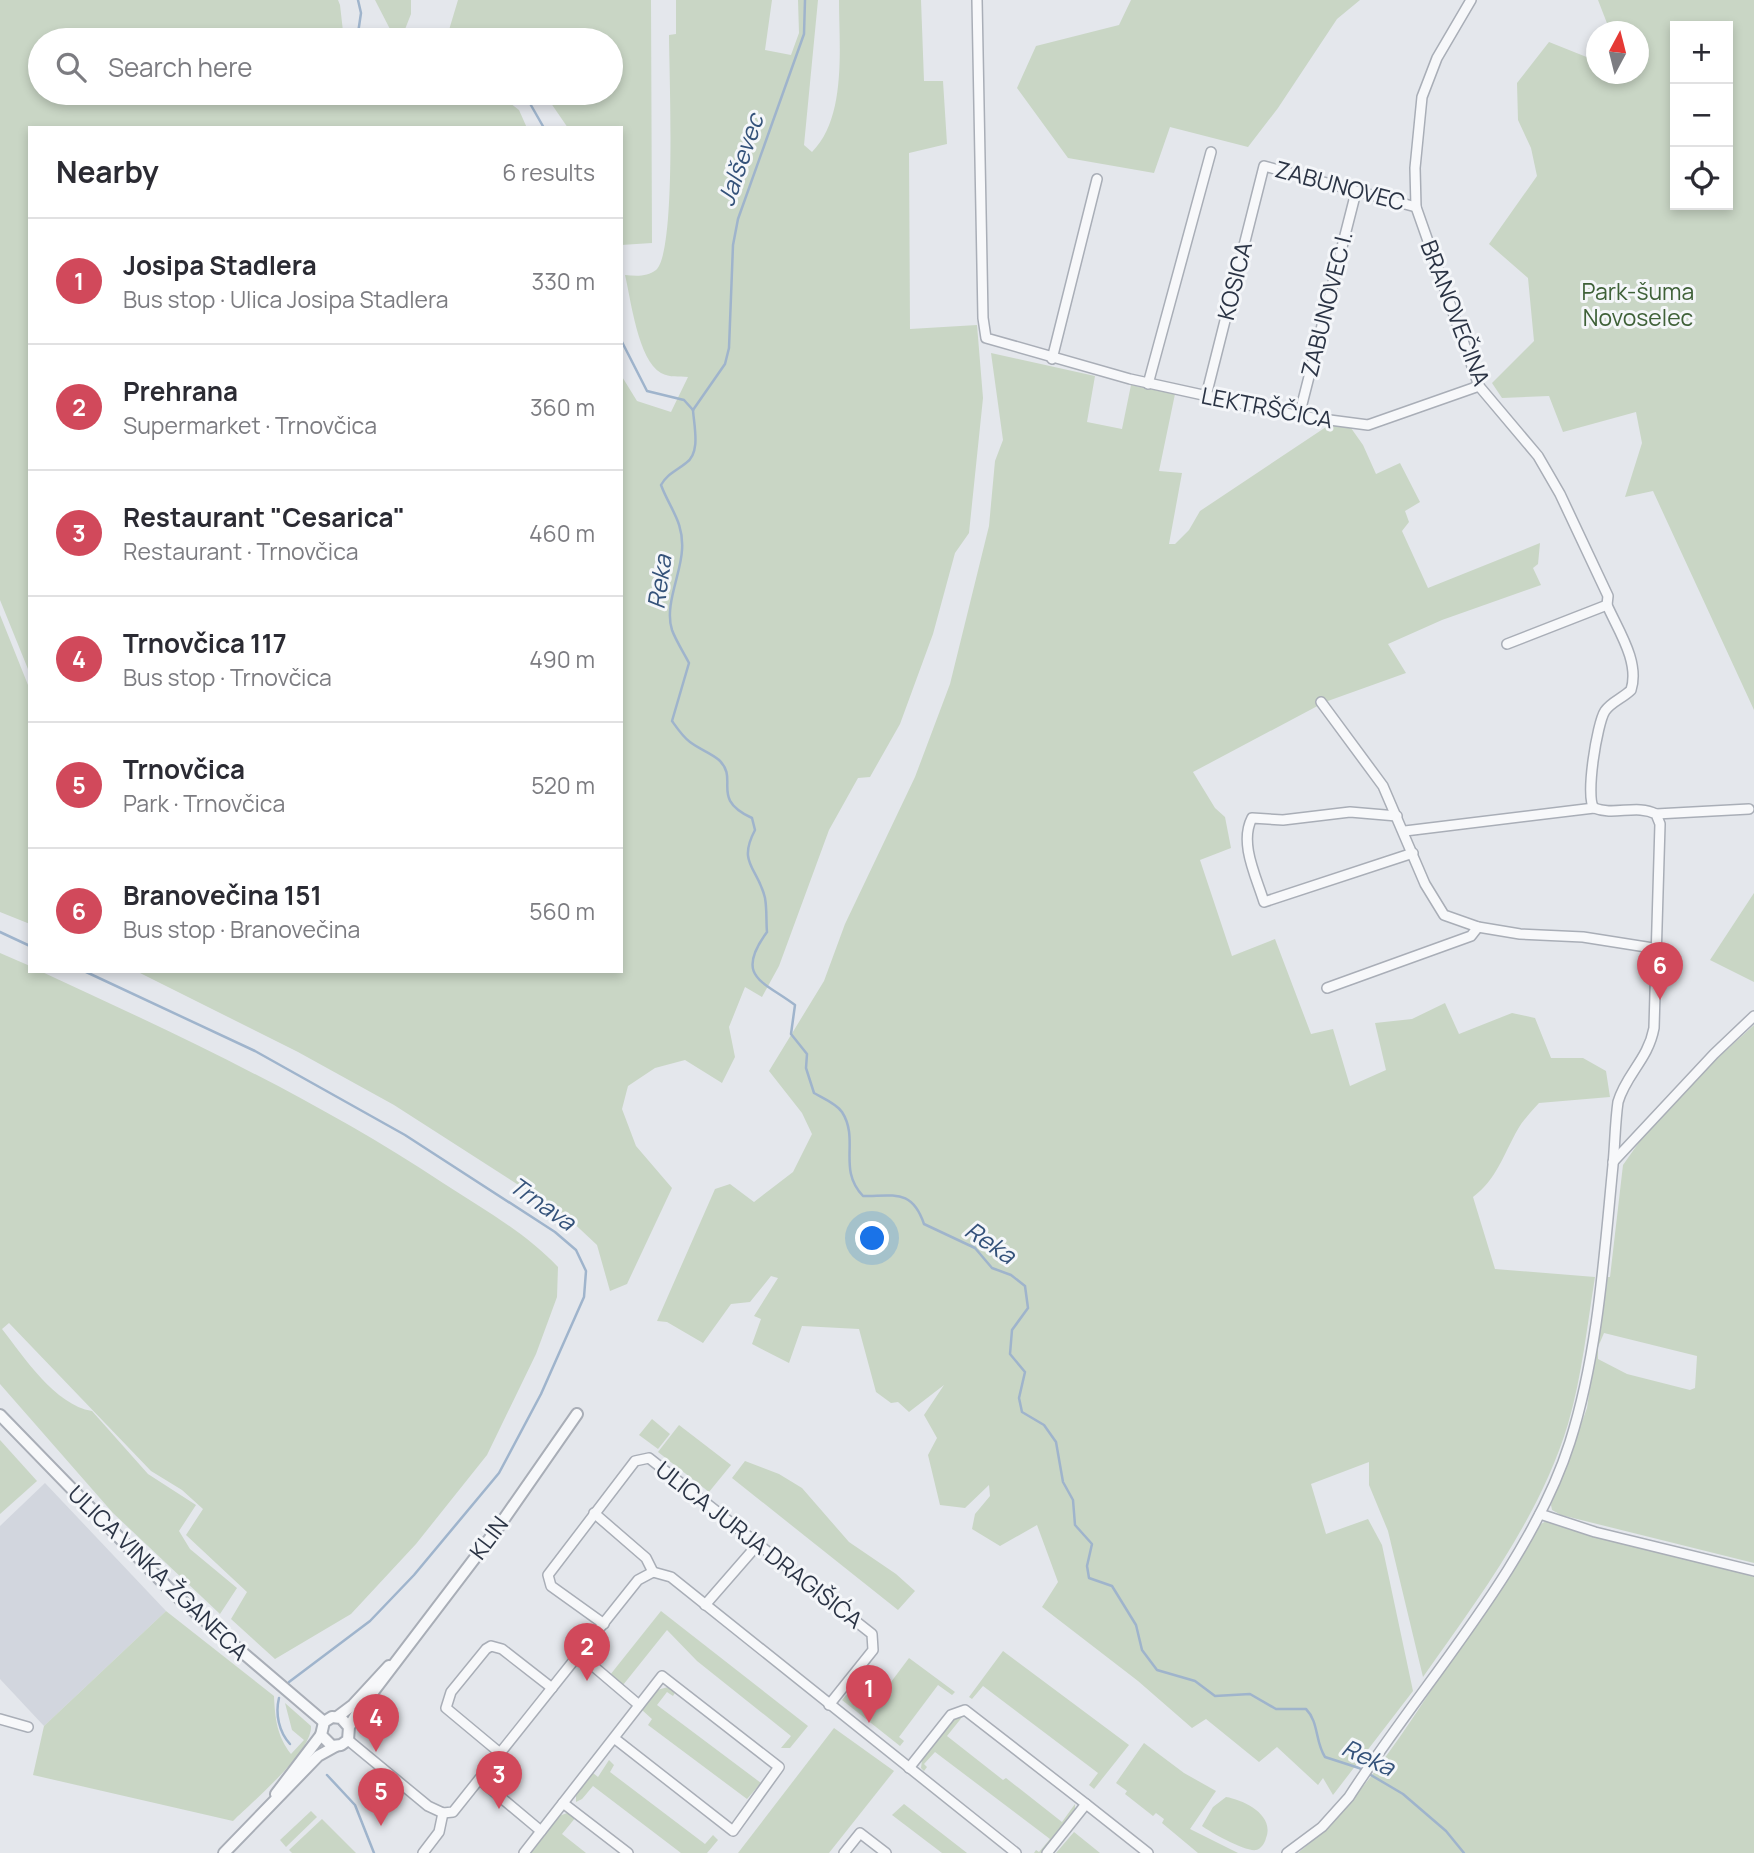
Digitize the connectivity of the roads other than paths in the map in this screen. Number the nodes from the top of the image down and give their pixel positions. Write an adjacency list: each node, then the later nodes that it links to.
1 (977, 0): 8 (street, LEKTRŠČICA)
2 (1471, 0): 7 (street, BRANOVEČINA)
3 (1211, 152): 9 (street)
4 (1264, 166): 6 (street, ZABUNOVEC); 11 (street, KOSICA)
5 (1097, 179): 8 (street)
6 (1356, 192): 7 (street, ZABUNOVEC); 12 (street, ZABUNOVEC I.)
7 (1416, 207): 10 (street, BRANOVEČINA)
8 (1052, 359): 9 (street, LEKTRŠČICA)
9 (1148, 384): 11 (street, LEKTRŠČICA)
10 (1479, 386): 12 (street, LEKTRŠČICA); 13 (street, BRANOVEČINA)
11 (1206, 397): 12 (street, LEKTRŠČICA)
12 (1299, 416)
13 (1607, 605): 14 (street); 16 (street, BRANOVEČINA)
14 (1507, 644)
15 (1321, 702): 19 (street)
16 (1594, 808): 18 (street); 20 (street)
17 (1749, 809): 18 (street)
18 (1656, 814): 23 (street)
19 (1397, 816): 20 (street); 21 (street)
20 (1405, 831): 21 (street)
21 (1413, 853): 22 (street)
22 (1478, 927): 23 (street); 24 (street)
23 (1658, 949): 26 (street)
24 (1327, 988)
25 (1754, 1016): 26 (street)
26 (1613, 1162): 30 (street)
27 (577, 1414): 37 (street, KLIN)
28 (0, 1415): 43 (street, ULICA VINKA ŽGANECA)
29 (594, 1513): 31 (street, ULICA JURJA DRAGIŠIĆA); 33 (street); 35 (street)
30 (1540, 1514): 32 (street); 67 (street)
31 (759, 1543): 34 (street); 40 (street, ULICA JURJA DRAGIŠIĆA)
32 (1754, 1571)
33 (653, 1572): 34 (street); 35 (street)
34 (705, 1605): 40 (street)
35 (604, 1624): 36 (street)
36 (579, 1654): 38 (street); 39 (street)
37 (396, 1660): 41 (street, KLIN); 45 (street, KLIN)
38 (552, 1688): 50 (street); 50 (street)
39 (639, 1705): 47 (street); 47 (street)
40 (829, 1705): 51 (street)
41 (337, 1717): 43 (street); 45 (street)
42 (0, 1719): 44 (street)
43 (324, 1722): 46 (street)
44 (28, 1727)
45 (349, 1727): 48 (street)
46 (321, 1735): 49 (street); 55 (street)
47 (614, 1738): 53 (street)
48 (348, 1740): 49 (street); 56 (street)
49 (336, 1746): 55 (street)
50 (499, 1753): 52 (street)
51 (909, 1768): 54 (street); 64 (street)
52 (480, 1780): 56 (street); 57 (street)
53 (563, 1803): 57 (street); 61 (street)
54 (1086, 1804): 65 (street); 66 (street)
55 (262, 1813): 58 (street)
56 (443, 1813): 59 (street)
57 (541, 1831): 60 (street)
58 (224, 1853)
59 (423, 1853)
60 (524, 1853)
61 (628, 1853)
62 (844, 1853): 63 (street)
63 (887, 1853)
64 (1016, 1853)
65 (1047, 1853)
66 (1147, 1853)
67 (1287, 1853)

